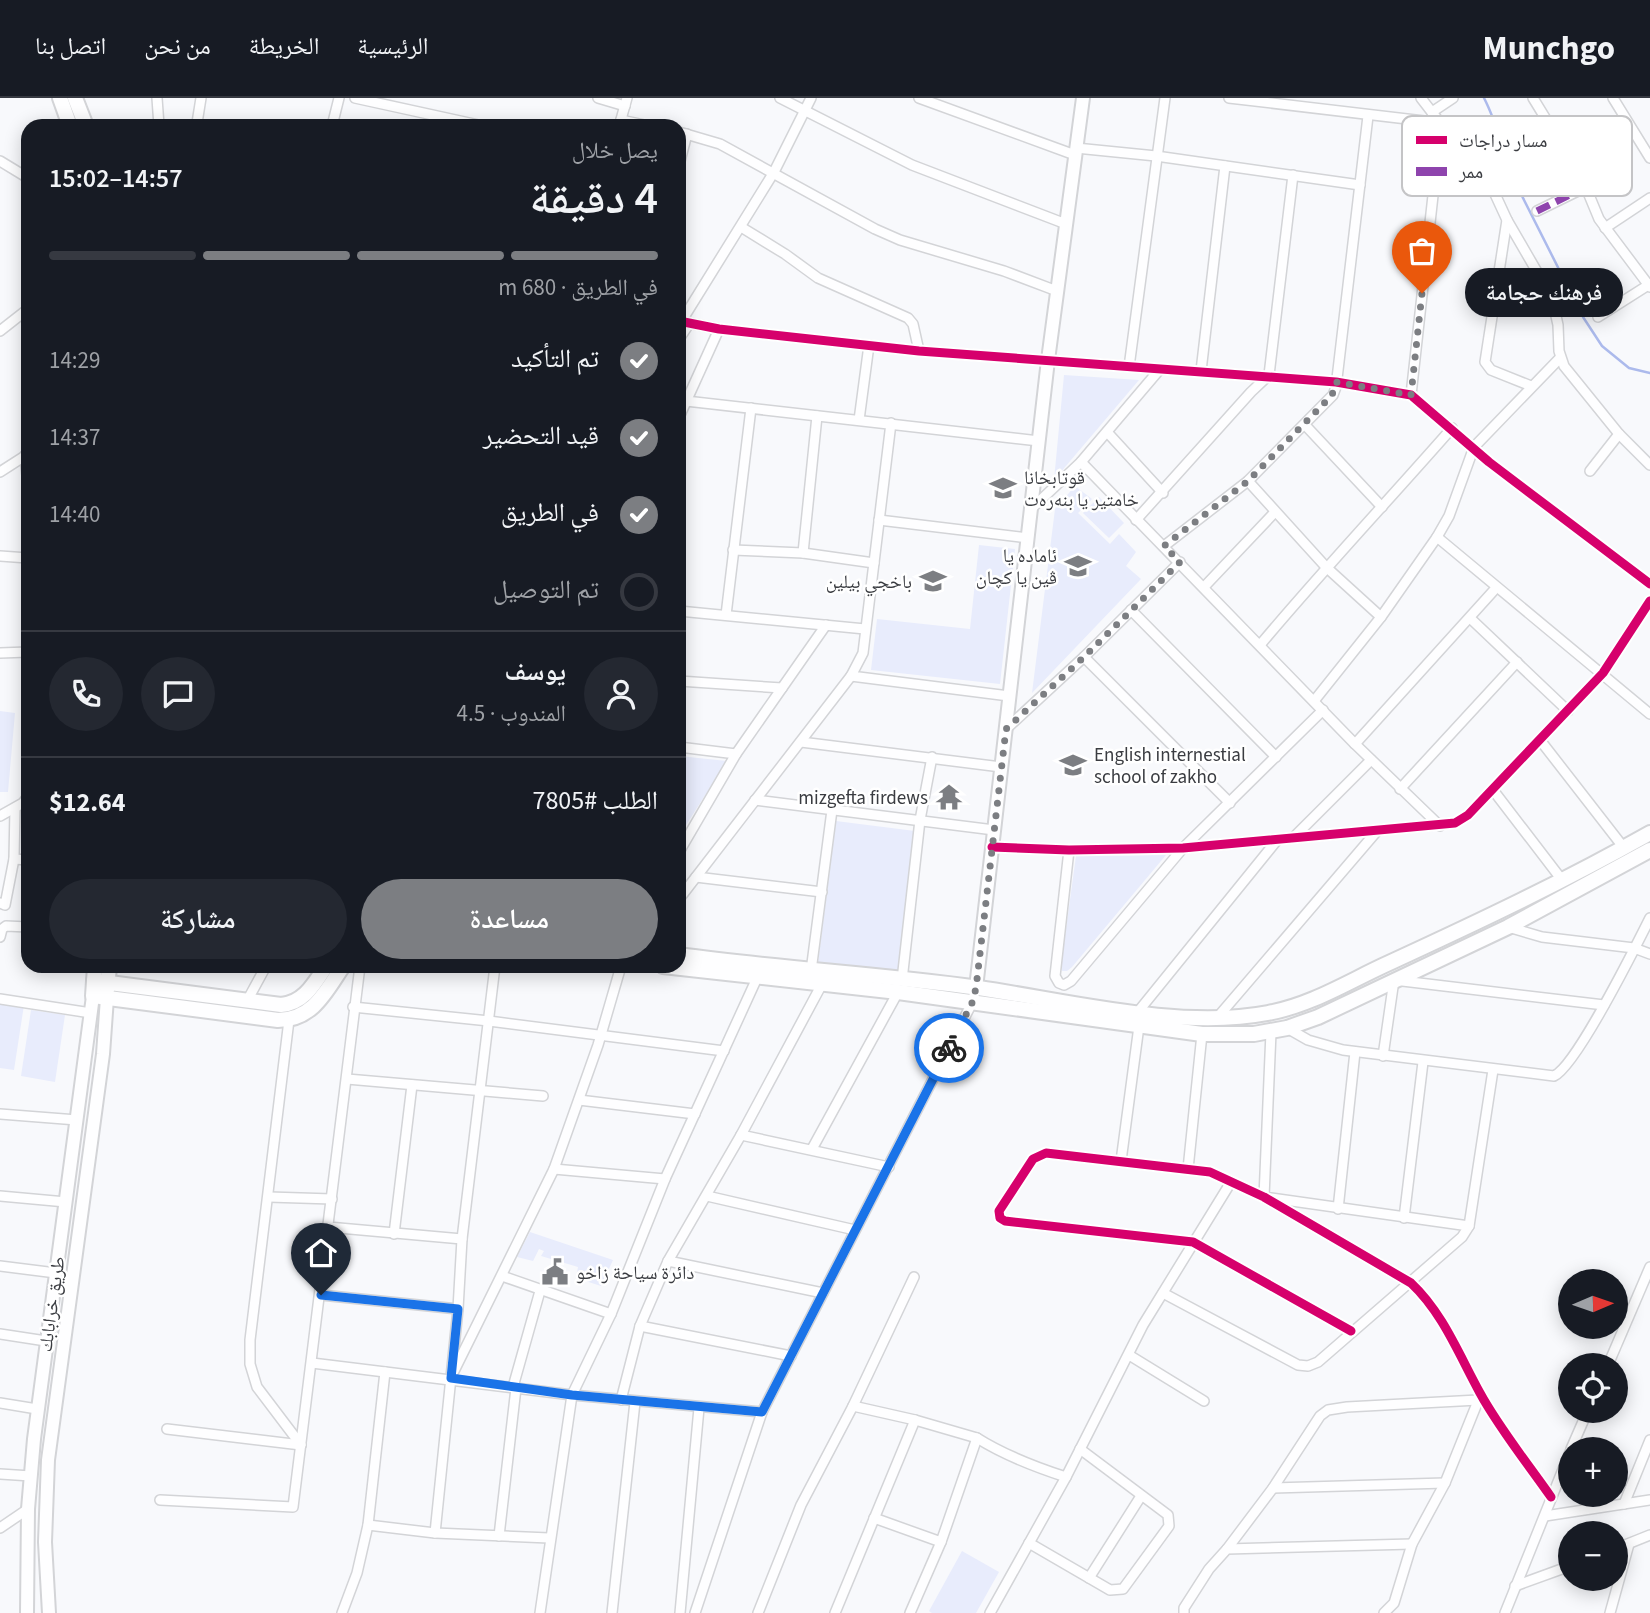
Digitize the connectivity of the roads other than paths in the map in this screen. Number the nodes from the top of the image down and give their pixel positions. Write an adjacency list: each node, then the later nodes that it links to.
1 (60, 98): 26 (main road)
2 (75, 98): 27 (main road)
3 (156, 98): 28 (street)
4 (201, 98): 29 (street)
5 (339, 98): 30 (street)
6 (355, 98): 31 (street)
7 (598, 98): 19 (street)
8 (780, 98): 20 (street)
9 (811, 98): 20 (street)
10 (919, 98): 36 (street)
11 (1083, 98): 36 (main road)
12 (1165, 98): 37 (street)
13 (1229, 98): 18 (street)
14 (1421, 98): 21 (street)
15 (1453, 98): 21 (street)
16 (1533, 98): 24 (street)
17 (1613, 98): 25 (street)
18 (1272, 101): 22 (street)
19 (626, 102): 32 (street)
20 (804, 111): 41 (street); 52 (street)
21 (1432, 112): 23 (street)
22 (1368, 116): 33 (street); 44 (street)
23 (1435, 116)
24 (1544, 116)
25 (1624, 116)
26 (68, 119)
27 (83, 119)
28 (158, 119)
29 (198, 119)
30 (334, 119)
31 (451, 119)
32 (621, 119)
33 (1402, 119)
34 (1632, 129): 38 (street)
35 (686, 134): 41 (street)
36 (1075, 151): 37 (street); 52 (main road)
37 (1156, 156): 40 (street); 67 (street)
38 (1650, 158)
39 (0, 161): 42 (street)
40 (1225, 166): 43 (street); 69 (street)
41 (774, 172): 53 (street); 56 (street)
42 (21, 174)
43 (1293, 175): 44 (street); 70 (street)
44 (1360, 184): 71 (street)
45 (1431, 196): 73 (street)
46 (1496, 196): 51 (street)
47 (1568, 196): 50 (street)
48 (1589, 196): 54 (street)
49 (1650, 198): 54 (street)
50 (1537, 211)
51 (1507, 220): 65 (street); 72 (street)
52 (1066, 223): 56 (main road)
53 (741, 227): 58 (street); 64 (street)
54 (1605, 228): 55 (street)
55 (1649, 286): 59 (street)
56 (1057, 291): 66 (main road)
57 (21, 314): 62 (street)
58 (686, 317)
59 (1598, 317)
60 (686, 323): 61 (street)
61 (719, 330): 63 (street); 74 (street)
62 (0, 331)
63 (869, 345): 64 (street); 77 (street)
64 (919, 351): 66 (street)
65 (1560, 358): 72 (street); 82 (street)
66 (1048, 360): 67 (street); 83 (main road)
67 (1129, 367): 68 (street)
68 (1160, 369): 69 (street); 81 (street)
69 (1201, 371): 70 (street)
70 (1269, 375): 71 (street); 91 (street)
71 (1336, 382): 73 (street); 79 (street)
72 (1531, 386): 84 (street)
73 (1411, 395): 80 (street)
74 (686, 401): 75 (street)
75 (751, 408): 76 (street); 100 (street)
76 (817, 416): 77 (street); 101 (street)
77 (859, 420): 78 (street)
78 (891, 423): 83 (street); 95 (street)
79 (1306, 425): 90 (street); 92 (street)
80 (1452, 428): 84 (street); 92 (street)
81 (1107, 432): 86 (street); 91 (street)
82 (1619, 433): 87 (street); 88 (street)
83 (1039, 441): 93 (main road)
84 (1474, 447): 97 (street); 107 (street)
85 (21, 459): 89 (street)
86 (1081, 462): 93 (street); 96 (street)
87 (1650, 465)
88 (1590, 471)
89 (0, 472)
90 (1248, 481): 94 (street); 99 (street)
91 (1163, 493): 96 (street)
92 (1382, 508): 106 (street)
93 (1031, 509): 98 (main road)
94 (1275, 512): 106 (street); 108 (street)
95 (880, 520): 98 (street); 105 (street)
96 (1136, 520): 99 (street)
97 (1437, 537): 109 (street); 114 (street)
98 (1028, 538): 127 (main road)
99 (1164, 546): 104 (street)
100 (733, 550): 101 (street); 113 (street)
101 (803, 553): 105 (street)
102 (0, 556): 103 (street)
103 (21, 558)
104 (1180, 562): 108 (street); 111 (street)
105 (874, 563): 117 (street)
106 (1326, 567): 114 (street); 118 (street)
107 (1650, 584)
108 (1204, 587): 118 (street)
109 (1496, 588): 115 (street); 123 (street)
110 (1650, 601): 123 (street)
111 (1131, 610): 121 (street); 139 (street)
112 (686, 612): 113 (street)
113 (726, 615): 116 (street)
114 (1381, 617): 128 (street)
115 (1470, 618): 122 (street); 135 (street)
116 (826, 625): 117 (street); 126 (street)
117 (865, 629): 124 (street)
118 (1260, 645): 128 (street)
119 (21, 652): 120 (street)
120 (0, 653)
121 (1084, 657): 132 (street); 146 (street)
122 (1517, 662): 130 (street); 142 (street)
123 (1603, 673): 130 (street); 131 (street)
124 (851, 676): 127 (street); 134 (street)
125 (686, 681): 126 (street)
126 (782, 688): 137 (street)
127 (1010, 696): 132 (main road)
128 (1314, 701): 129 (street)
129 (1323, 710): 135 (street); 139 (street)
130 (1568, 711): 133 (street)
131 (1650, 714)
132 (1006, 729): 141 (main road)
133 (1540, 740): 143 (street); 160 (street)
134 (801, 743): 138 (street); 144 (street)
135 (1355, 744): 140 (street)
136 (686, 748): 137 (street)
137 (736, 754): 157 (street)
138 (932, 757): 141 (street); 150 (street)
139 (1276, 757): 146 (street)
140 (1371, 760): 142 (street); 155 (street)
141 (1001, 767): 152 (main road)
142 (1400, 789): 151 (street)
143 (1493, 790): 151 (street); 166 (street)
144 (755, 800): 148 (street); 165 (street)
145 (21, 802): 147 (street)
146 (1230, 803): 159 (street)
147 (15, 808): 149 (street); 163 (street)
148 (832, 810): 150 (street); 168 (street)
149 (0, 816)
150 (920, 820): 152 (street); 192 (street)
151 (1440, 826): 153 (street)
152 (994, 830): 158 (main road)
153 (1377, 831): 155 (street); 200 (street)
154 (1650, 833): 160 (main road)
155 (1292, 838): 156 (street)
156 (1278, 839): 159 (street); 201 (street)
157 (686, 840)
158 (992, 847): 161 (street); 194 (main road)
159 (1183, 848): 161 (street); 161 (street)
160 (1624, 848): 166 (main road)
161 (1069, 850)
162 (1650, 850): 171 (main road)
163 (14, 859): 164 (street); 170 (street)
164 (21, 860)
165 (696, 877): 167 (street); 168 (street)
166 (1562, 880): 169 (main road)
167 (686, 890)
168 (822, 892): 180 (street)
169 (1533, 895): 171 (main road); 200 (main road)
170 (0, 903)
171 (1543, 908): 174 (main road)
172 (1650, 918): 176 (street)
173 (21, 927): 175 (street)
174 (1508, 927): 176 (street); 190 (main road)
175 (0, 937)
176 (1634, 948): 177 (street); 197 (street)
177 (1650, 954)
178 (686, 957): 180 (main road)
179 (686, 969): 189 (main road)
180 (811, 971): 192 (main road)
181 (96, 973): 193 (main road)
182 (106, 973): 193 (main road)
183 (262, 973): 196 (street)
184 (321, 973): 196 (main road)
185 (339, 973): 202 (main road)
186 (358, 973): 198 (street)
187 (494, 973): 203 (street)
188 (619, 973): 207 (street)
189 (757, 978): 191 (main road); 208 (street)
190 (1394, 980): 197 (street); 204 (main road); 210 (street)
191 (822, 984): 192 (main road); 221 (street)
192 (900, 986): 194 (main road); 222 (street)
193 (100, 990): 196 (main road); 199 (main road, طريق خرابابك); 202 (main road); 314 (main road)
194 (974, 995): 201 (main road); 224 (street)
195 (0, 999): 199 (street)
196 (247, 1001)
197 (1604, 1005): 212 (street)
198 (353, 1007): 203 (street); 213 (street)
199 (91, 1013): 220 (main road, طريق خرابابك)
200 (1217, 1018): 201 (main road)
201 (1138, 1019): 206 (main road); 223 (street)
202 (289, 1020): 231 (street)
203 (489, 1021): 207 (street); 215 (street)
204 (1287, 1028): 205 (main road); 209 (street)
205 (1271, 1032): 206 (main road); 232 (street)
206 (1202, 1034): 226 (street)
207 (600, 1037): 208 (street); 217 (street)
208 (724, 1051): 219 (street)
209 (1355, 1052): 210 (street); 235 (street)
210 (1383, 1056): 211 (street)
211 (1423, 1062): 212 (street); 236 (street)
212 (1493, 1070): 237 (street)
213 (347, 1079): 214 (street); 233 (street)
214 (412, 1085): 215 (street); 240 (street)
215 (481, 1089): 216 (street); 241 (street)
216 (543, 1096)
217 (579, 1100): 219 (street); 225 (street)
218 (0, 1114): 220 (street)
219 (695, 1114): 227 (street)
220 (77, 1120): 234 (main road, طريق خرابابك)
221 (741, 1135): 222 (street); 230 (street)
222 (812, 1149): 224 (street)
223 (1121, 1161): 226 (street); 242 (street)
224 (889, 1167): 239 (street)
225 (554, 1169): 227 (street); 247 (street)
226 (1188, 1169): 228 (street)
227 (665, 1179): 255 (street)
228 (1231, 1182): 232 (street); 242 (street)
229 (0, 1195): 234 (street)
230 (707, 1196): 239 (street); 243 (street)
231 (269, 1197): 233 (street); 281 (street)
232 (1264, 1197): 235 (street); 249 (street)
233 (332, 1199): 238 (street)
234 (66, 1202): 246 (main road, طريق خرابابك)
235 (1338, 1209): 236 (street)
236 (1404, 1218): 237 (street)
237 (1469, 1226): 249 (street)
238 (328, 1227): 240 (street); 253 (street)
239 (855, 1230): 251 (street)
240 (394, 1234): 241 (street)
241 (462, 1239): 254 (street)
242 (1194, 1242): 252 (street); 257 (street)
243 (668, 1261): 251 (street); 256 (street)
244 (0, 1266): 246 (street)
245 (1650, 1267): 260 (street)
246 (56, 1273): 259 (main road, طريق خرابابك)
247 (502, 1276): 250 (street); 265 (street)
248 (914, 1277): 273 (street)
249 (1411, 1283): 257 (street); 268 (street)
250 (540, 1291): 255 (street); 266 (street)
251 (823, 1293): 262 (street)
252 (1163, 1293): 257 (street); 261 (street)
253 (321, 1295): 254 (street); 263 (street)
254 (458, 1309): 265 (street)
255 (611, 1314): 267 (street)
256 (640, 1326): 262 (street); 269 (street)
257 (1351, 1331)
258 (0, 1334): 259 (street)
259 (46, 1341): 275 (main road, طريق خرابابك)
260 (1613, 1353)
261 (1129, 1355): 270 (street); 282 (street)
262 (791, 1356): 276 (street)
263 (312, 1363): 264 (street); 281 (street)
264 (385, 1372): 265 (street); 299 (street)
265 (451, 1378): 266 (street); 301 (street)
266 (514, 1387): 267 (street); 303 (street)
267 (572, 1395): 269 (street); 304 (street)
268 (1480, 1397): 287 (street); 288 (street); 291 (street)
269 (621, 1400): 271 (street)
270 (1204, 1401)
271 (635, 1402): 274 (street); 317 (street)
272 (0, 1403): 275 (street)
273 (853, 1406): 277 (street); 320 (street)
274 (699, 1408): 276 (street); 318 (street)
275 (37, 1409): 284 (main road, طريق خرابابك)
276 (762, 1412): 319 (street)
277 (915, 1420): 279 (street); 298 (street)
278 (167, 1429): 281 (street)
279 (977, 1438): 285 (street); 305 (street)
280 (1650, 1440): 289 (street)
281 (301, 1445): 292 (street)
282 (1080, 1449): 285 (street); 290 (street)
283 (0, 1474): 284 (street)
284 (31, 1476): 296 (main road, طريق خرابابك)
285 (1066, 1477): 306 (street)
286 (1558, 1481): 291 (street)
287 (1445, 1483): 288 (street); 308 (street)
288 (1273, 1488): 309 (street)
289 (1628, 1494)
290 (1141, 1496): 311 (street); 311 (street)
291 (1551, 1497): 297 (street)
292 (160, 1500)
293 (1650, 1500): 294 (street)
294 (1628, 1503)
295 (1604, 1507): 297 (street)
296 (28, 1509): 300 (street); 313 (main road, طريق خرابابك)
297 (1545, 1516): 312 (street)
298 (874, 1518): 305 (street); 321 (street)
299 (368, 1525): 301 (street); 315 (street)
300 (0, 1528)
301 (435, 1533): 303 (street)
302 (1650, 1535): 307 (street)
303 (499, 1536): 304 (street)
304 (550, 1538): 316 (street)
305 (941, 1542): 322 (street)
306 (1029, 1544): 311 (street); 323 (street)
307 (1629, 1544): 327 (street)
308 (1412, 1545): 309 (street); 325 (street)
309 (1227, 1549): 324 (street)
310 (1558, 1571): 312 (street)
311 (1089, 1578)
312 (1515, 1587): 326 (street)
313 (27, 1613)
314 (49, 1613)
315 (342, 1613)
316 (540, 1613)
317 (612, 1613)
318 (680, 1613)
319 (695, 1613)
320 (758, 1613)
321 (835, 1613)
322 (910, 1613)
323 (990, 1613)
324 (1184, 1613)
325 (1384, 1613)
326 (1505, 1613)
327 (1611, 1613)

